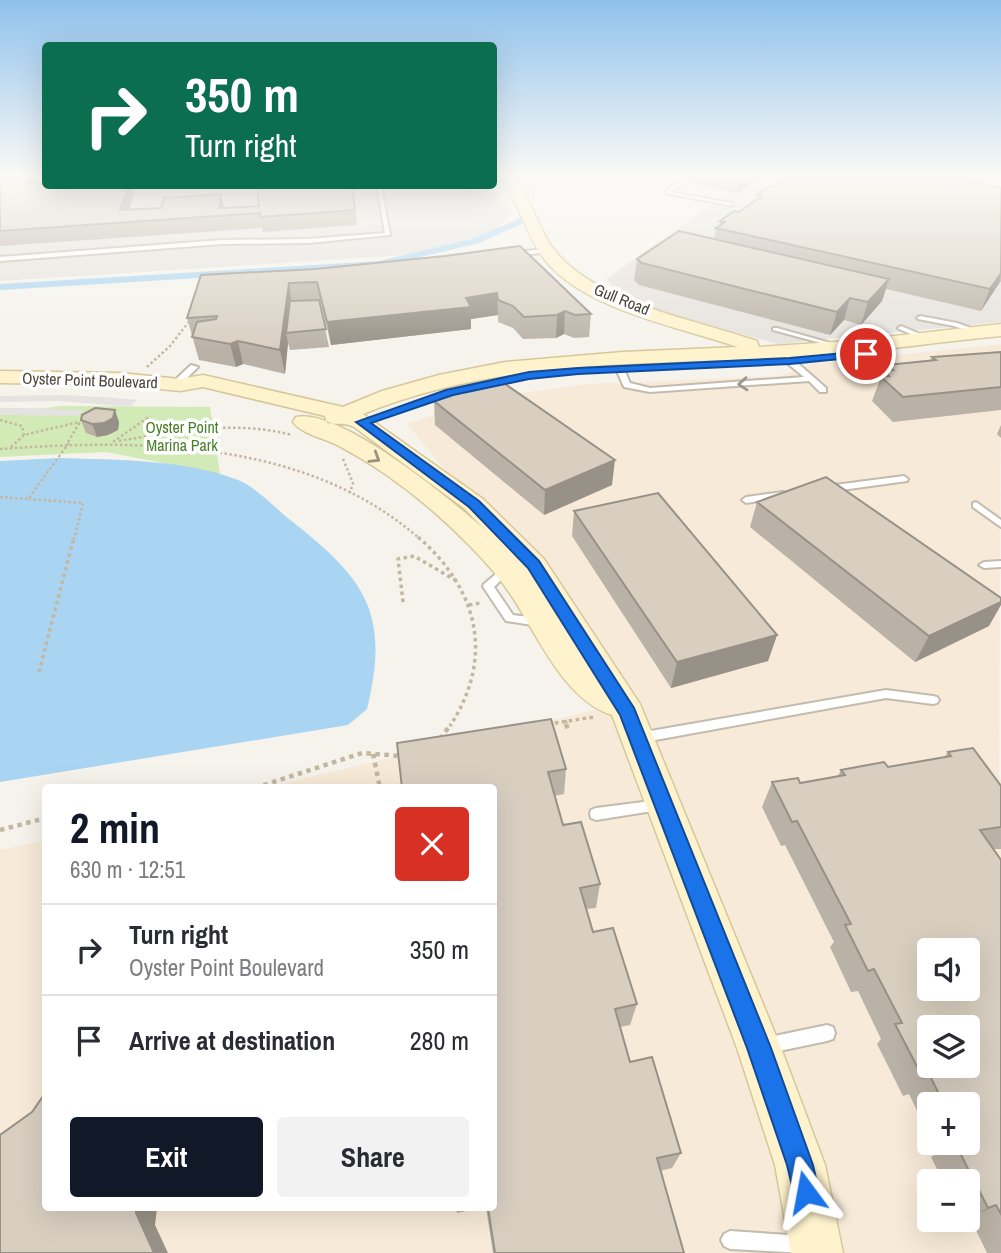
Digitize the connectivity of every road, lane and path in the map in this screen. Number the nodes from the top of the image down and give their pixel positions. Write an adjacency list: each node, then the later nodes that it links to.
1 (388, 233): 5 (lane)
2 (538, 233): 3 (street, Gull Road)
3 (547, 251): 4 (lane); 10 (street, Gull Road)
4 (503, 256)
5 (0, 259)
6 (195, 311): 18 (path)
7 (901, 328): 8 (lane)
8 (923, 328): 11 (street); 13 (street)
9 (775, 329): 13 (lane)
10 (706, 330): 14 (street); 15 (street, Gull Road)
11 (1001, 330)
12 (1001, 340): 15 (street)
13 (841, 347): 15 (street)
14 (704, 354): 15 (street); 31 (street)
15 (783, 356): 17 (street); 20 (lane)
16 (194, 367): 21 (lane)
17 (621, 369): 23 (lane); 31 (street)
18 (142, 370)
19 (0, 377): 21 (street, Oyster Point Boulevard)
20 (811, 379): 22 (lane, one-way to 22); 24 (lane)
21 (178, 385): 31 (street, Oyster Point Boulevard)
22 (703, 386): 23 (lane); 25 (lane)
23 (665, 389): 26 (lane)
24 (823, 390)
25 (709, 396)
26 (672, 400)
27 (150, 416): 34 (path)
28 (83, 417): 30 (path)
29 (0, 420): 32 (path)
30 (79, 422): 32 (path); 33 (path)
31 (332, 426): 34 (path); 47 (street, Oyster Point Boulevard)
32 (24, 435): 35 (path)
33 (68, 443): 34 (path); 35 (path); 43 (path)
34 (111, 443): 40 (path)
35 (10, 448): 36 (path)
36 (0, 449)
37 (342, 458): 40 (path)
38 (904, 479): 39 (lane)
39 (812, 491)
40 (350, 493): 50 (path)
41 (798, 493): 44 (lane)
42 (0, 497): 43 (path)
43 (27, 499): 54 (path)
44 (746, 500)
45 (976, 505): 46 (lane)
46 (1001, 524)
47 (502, 554): 57 (street, Oyster Point Boulevard); 57 (street, Oyster Point Boulevard)
48 (1001, 564): 49 (lane)
49 (984, 565)
50 (457, 581): 51 (path); 53 (path)
51 (403, 602)
52 (480, 603): 53 (path)
53 (468, 606): 60 (path)
54 (39, 672)
55 (933, 700): 57 (lane)
56 (565, 720): 57 (path); 58 (path); 59 (path)
57 (633, 725): 65 (street, Oyster Point Boulevard)
58 (542, 726)
59 (568, 730)
60 (438, 741)
61 (373, 754): 62 (path); 63 (path); 64 (path)
62 (415, 757)
63 (267, 784)
64 (379, 784)
65 (666, 804): 66 (lane); 70 (street, Oyster Point Boulevard)
66 (596, 814)
67 (42, 819): 68 (path)
68 (0, 830)
69 (827, 1033): 70 (lane)
70 (759, 1048): 72 (street, Oyster Point Boulevard)
71 (730, 1240): 72 (lane)
72 (817, 1250)

